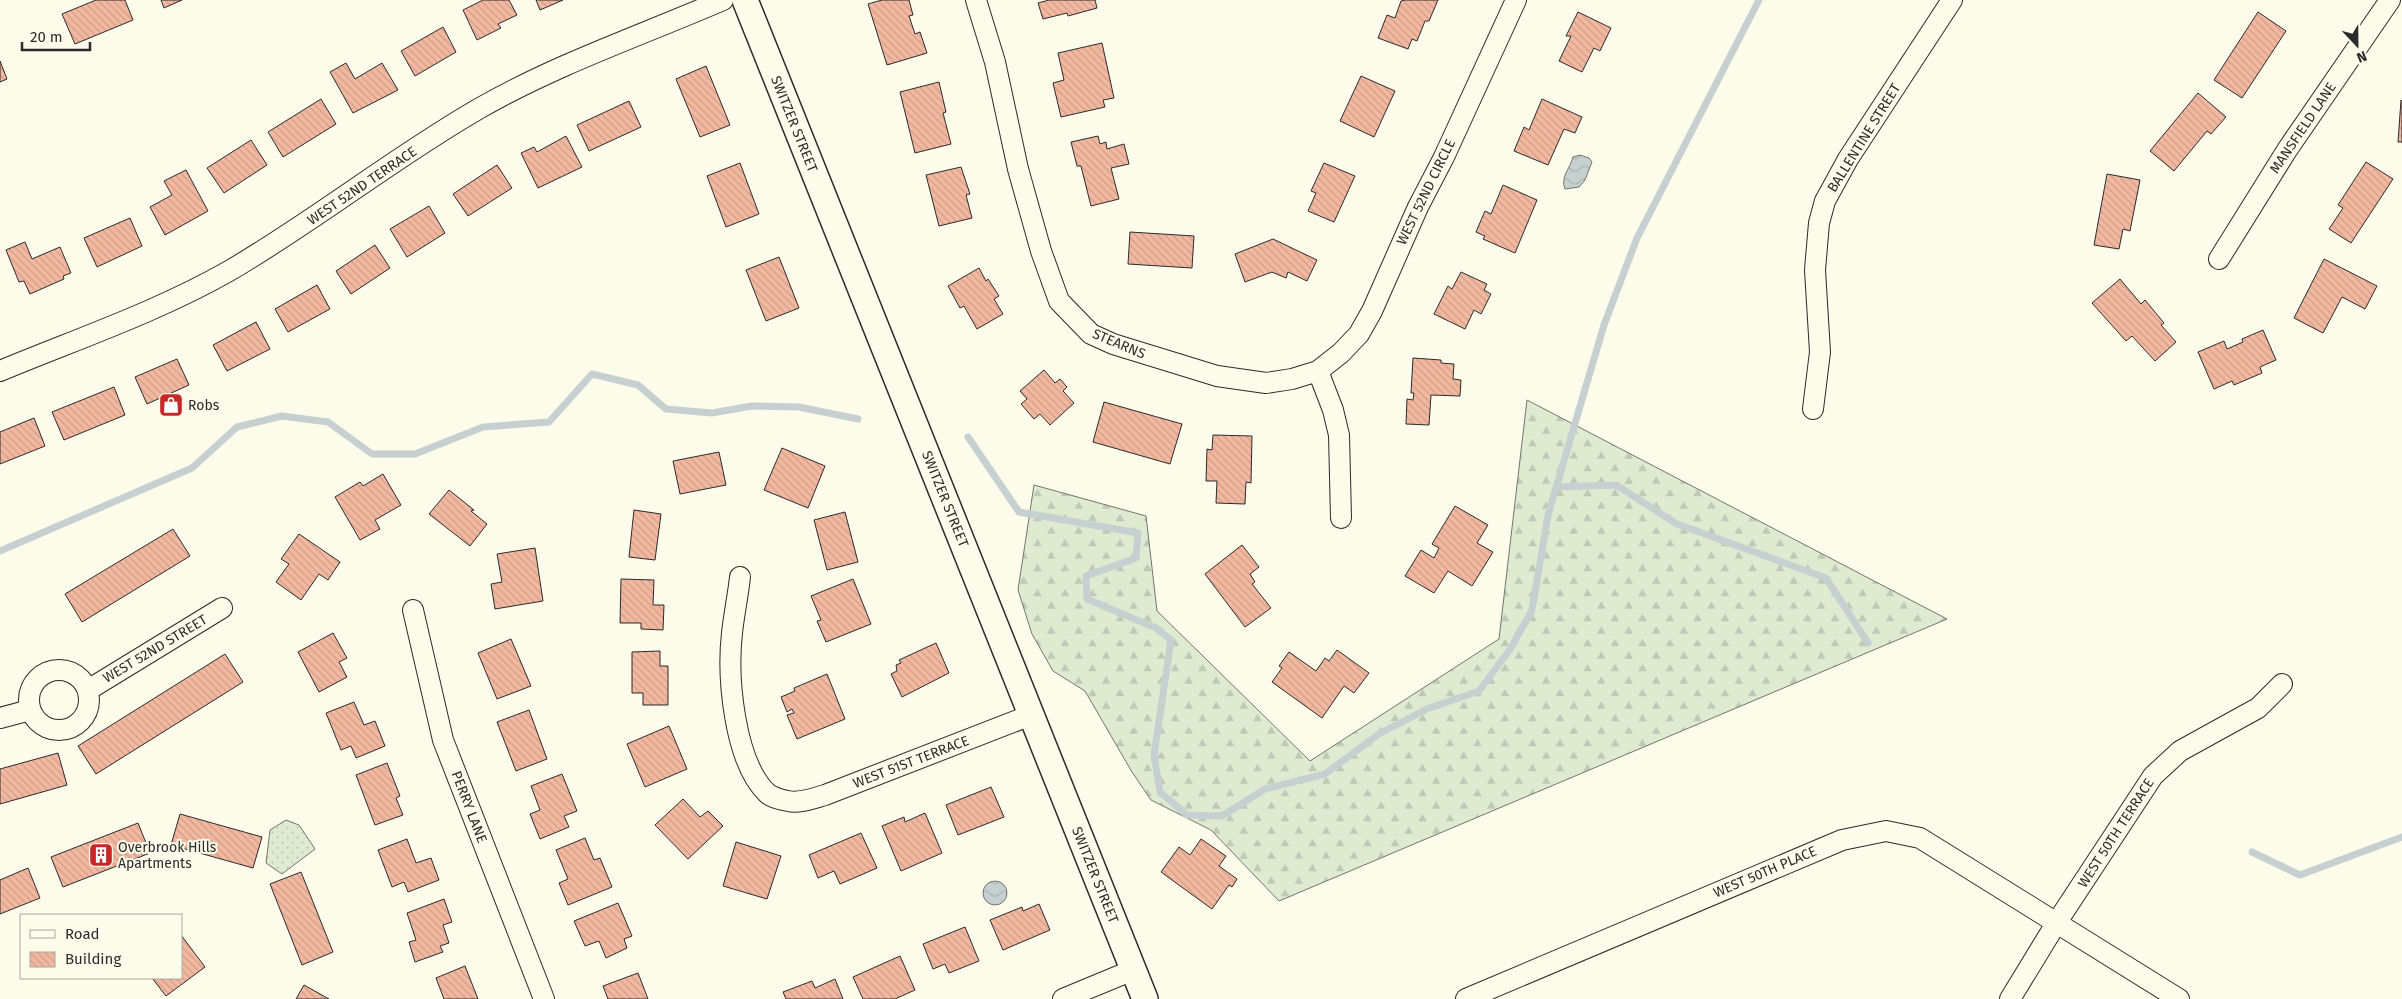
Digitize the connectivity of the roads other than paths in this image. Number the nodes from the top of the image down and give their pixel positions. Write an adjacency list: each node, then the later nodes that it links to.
1 (723, 0): 9 (street, WEST 52ND TERRACE)
2 (745, 0): 18 (street, SWITZER STREET)
3 (976, 0): 8 (street, STEARNS)
4 (1516, 0): 8 (street, WEST 52ND CIRCLE)
5 (1952, 0): 10 (street, BALLENTINE STREET)
6 (2390, 0): 7 (street, MANSFIELD LANE)
7 (2219, 259)
8 (1318, 370): 11 (street)
9 (0, 371)
10 (1813, 409)
11 (1341, 518)
12 (740, 577): 18 (street, WEST 51ST TERRACE)
13 (222, 608): 16 (street, WEST 52ND STREET)
14 (414, 610): 22 (street, PERRY LANE)
15 (2282, 684): 20 (street, WEST 50TH TERRACE)
16 (88, 690): 17 (street, WEST 52ND STREET); 17 (street, WEST 52ND STREET)
17 (30, 710): 19 (street)
18 (1032, 715): 21 (street, SWITZER STREET)
19 (0, 718)
20 (2057, 922): 25 (street, WEST 50TH PLACE); 26 (street, WEST 50TH TERRACE); 27 (street, WEST 50TH PLACE)
21 (1133, 970): 23 (street); 24 (street, SWITZER STREET)
22 (544, 999)
23 (1063, 999)
24 (1145, 999)
25 (1466, 999)
26 (2010, 999)
27 (2179, 999)

